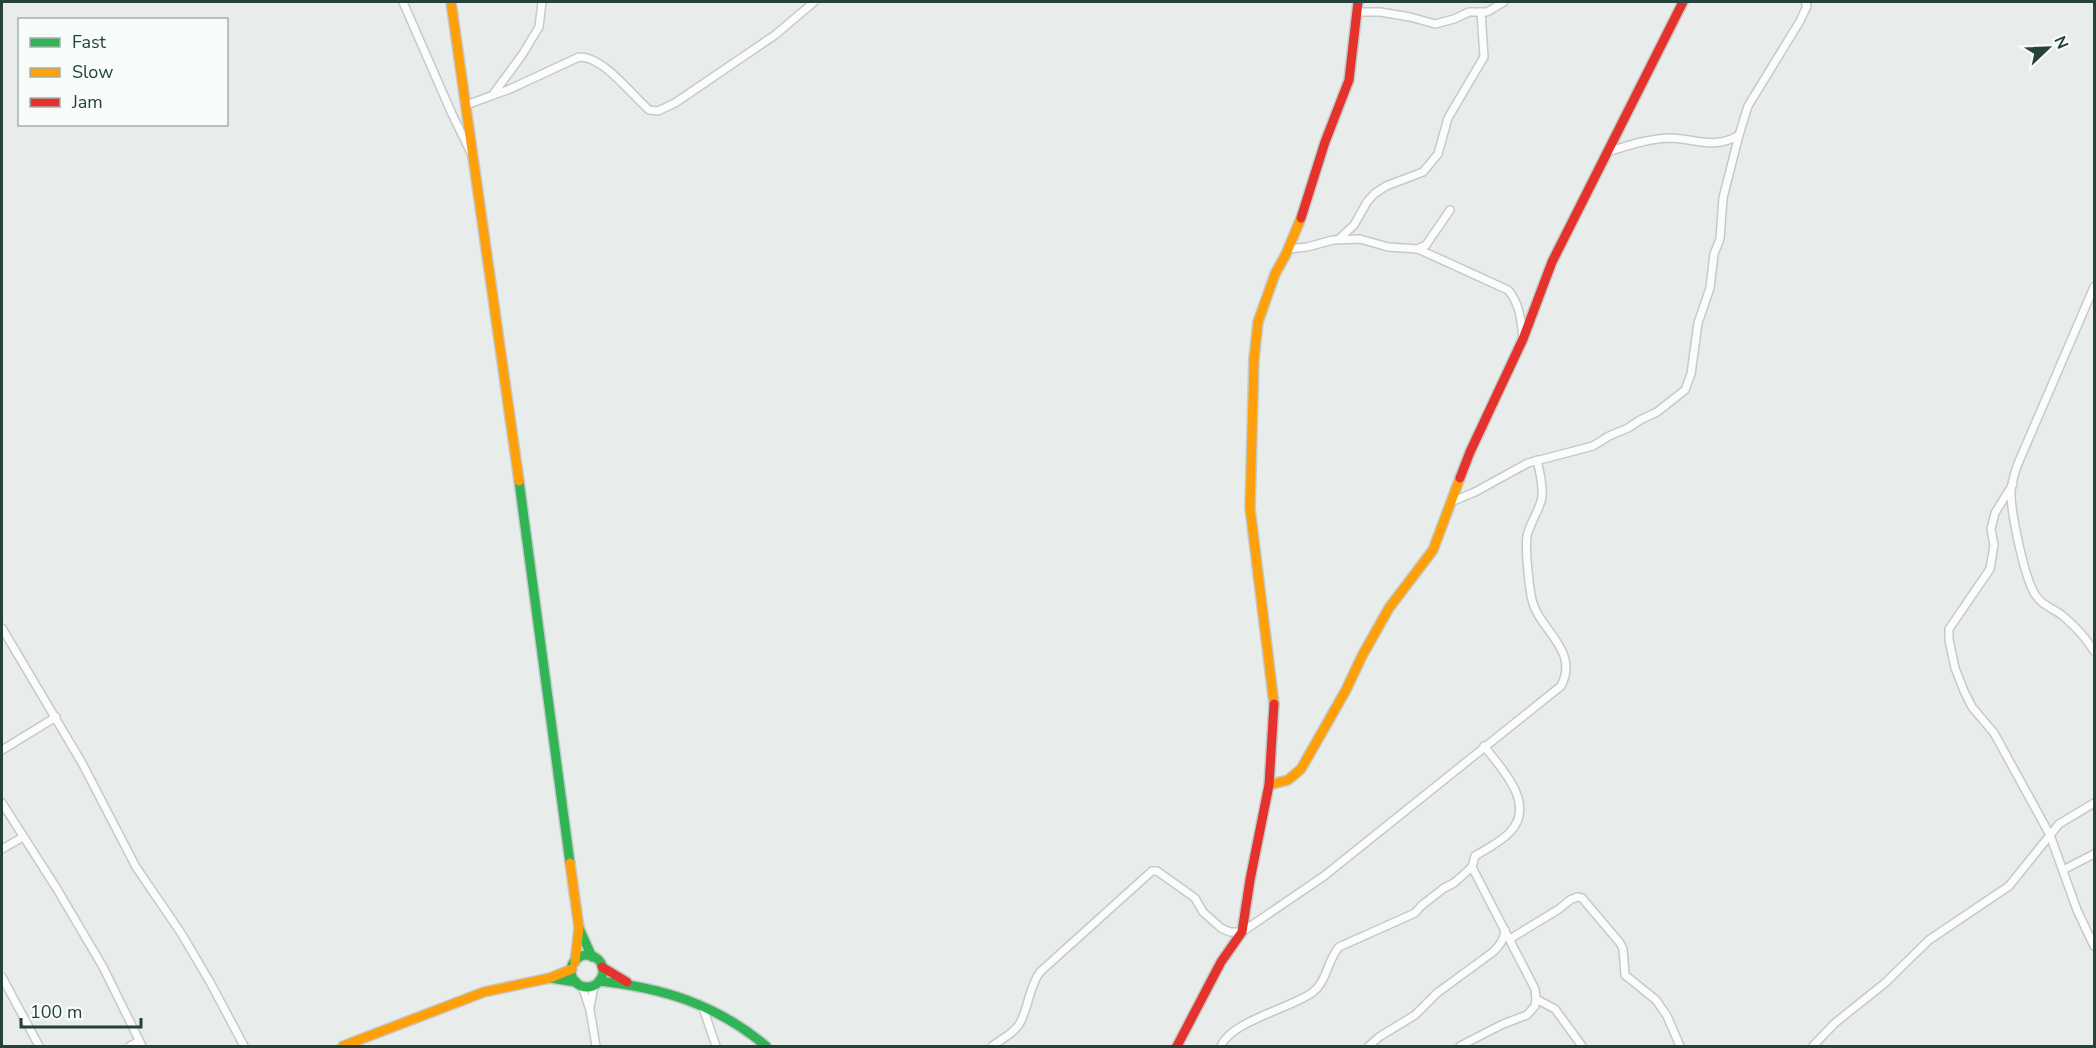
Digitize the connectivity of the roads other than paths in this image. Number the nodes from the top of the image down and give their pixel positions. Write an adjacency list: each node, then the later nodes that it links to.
1 (403, 2): 15 (street)
2 (451, 2): 12 (street)
3 (542, 2): 11 (street)
4 (814, 2): 11 (street)
5 (1358, 2): 9 (street)
6 (1504, 2): 10 (street)
7 (1683, 2): 14 (street)
8 (1805, 2): 13 (street)
9 (1357, 12): 10 (street); 18 (street)
10 (1480, 12): 17 (street)
11 (492, 95): 12 (street)
12 (466, 105): 15 (street)
13 (1739, 135): 14 (street); 22 (street)
14 (1607, 152): 21 (street)
15 (473, 157): 41 (street)
16 (1450, 210): 19 (street)
17 (1339, 239): 18 (street); 19 (street)
18 (1288, 249): 32 (street)
19 (1418, 249): 21 (street)
20 (2094, 287): 23 (street)
21 (1523, 339): 24 (street)
22 (1537, 460): 24 (street); 30 (street)
23 (2013, 483): 28 (street); 35 (street)
24 (1451, 502): 32 (street)
25 (2, 628): 26 (street)
26 (9, 641): 27 (street); 29 (street)
27 (2, 646)
28 (2094, 651)
29 (56, 717): 31 (street); 60 (street)
30 (1484, 746): 39 (street); 43 (street)
31 (2, 750)
32 (1269, 785): 43 (street)
33 (2, 803): 36 (street)
34 (2094, 803): 35 (street)
35 (2050, 835): 40 (street); 72 (street)
36 (23, 837): 37 (street); 57 (street)
37 (2, 849)
38 (2094, 854): 40 (street)
39 (1472, 867): 42 (street); 67 (street)
40 (2063, 870): 45 (street)
41 (579, 927): 46 (street); 47 (street)
42 (1505, 930): 44 (street); 68 (street)
43 (1242, 932): 65 (street); 66 (street)
44 (1510, 939): 54 (street); 71 (street)
45 (2094, 946)
46 (592, 957): 47 (street); 48 (street)
47 (573, 965): 50 (street); 52 (street)
48 (602, 967): 51 (street); 53 (street)
49 (2, 976): 58 (street)
50 (549, 978): 52 (street); 61 (street)
51 (597, 983): 52 (street); 53 (street); 56 (street)
52 (579, 984): 56 (street)
53 (629, 984): 55 (street)
54 (1536, 999): 69 (street); 70 (street)
55 (702, 1005): 63 (street); 64 (street)
56 (590, 1010): 62 (street)
57 (140, 1044): 59 (street)
58 (39, 1047)
59 (130, 1047)
60 (244, 1047)
61 (343, 1047)
62 (596, 1047)
63 (716, 1047)
64 (766, 1047)
65 (992, 1047)
66 (1177, 1047)
67 (1221, 1047)
68 (1369, 1047)
69 (1460, 1047)
70 (1582, 1047)
71 (1680, 1047)
72 (1813, 1047)

